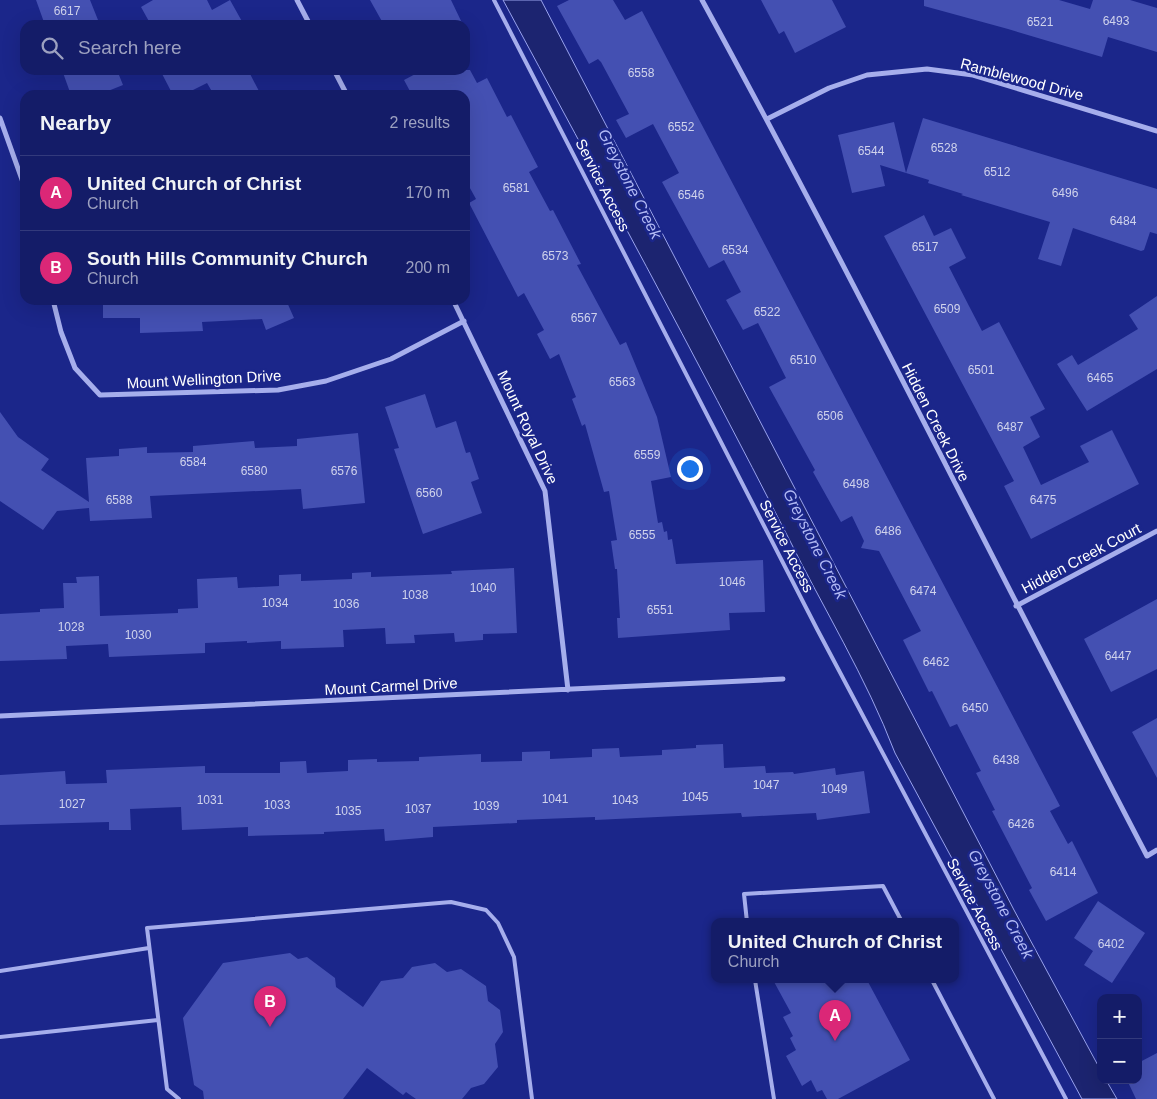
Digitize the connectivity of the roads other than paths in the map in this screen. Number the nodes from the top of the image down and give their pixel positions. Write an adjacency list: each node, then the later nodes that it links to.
1 (297, 0): 4 (street)
2 (494, 0): 32 (lane, Service Access)
3 (702, 0): 8 (street, Hidden Creek Drive)
4 (307, 20)
5 (336, 75): 6 (street)
6 (344, 90)
7 (0, 118): 10 (street)
8 (767, 119): 9 (street, Ramblewood Drive); 15 (street, Hidden Creek Drive)
9 (1157, 131)
10 (20, 174)
11 (54, 305): 13 (street, Mount Wellington Drive)
12 (456, 305): 13 (street, Mount Royal Drive)
13 (464, 321): 17 (street, Mount Royal Drive)
14 (1157, 532): 15 (street, Hidden Creek Court)
15 (1016, 606): 19 (street, Hidden Creek Drive)
16 (783, 680): 17 (street, Mount Carmel Drive)
17 (568, 690): 18 (street, Mount Carmel Drive)
18 (0, 716)
19 (1157, 850)
20 (747, 918): 21 (lane)
21 (900, 918)
22 (149, 948): 23 (lane); 26 (lane); 29 (lane)
23 (0, 971)
24 (755, 983): 30 (lane)
25 (934, 983): 31 (lane)
26 (158, 1020): 27 (lane); 28 (lane)
27 (0, 1036)
28 (179, 1099)
29 (532, 1099)
30 (774, 1099)
31 (994, 1099)
32 (1066, 1099)

